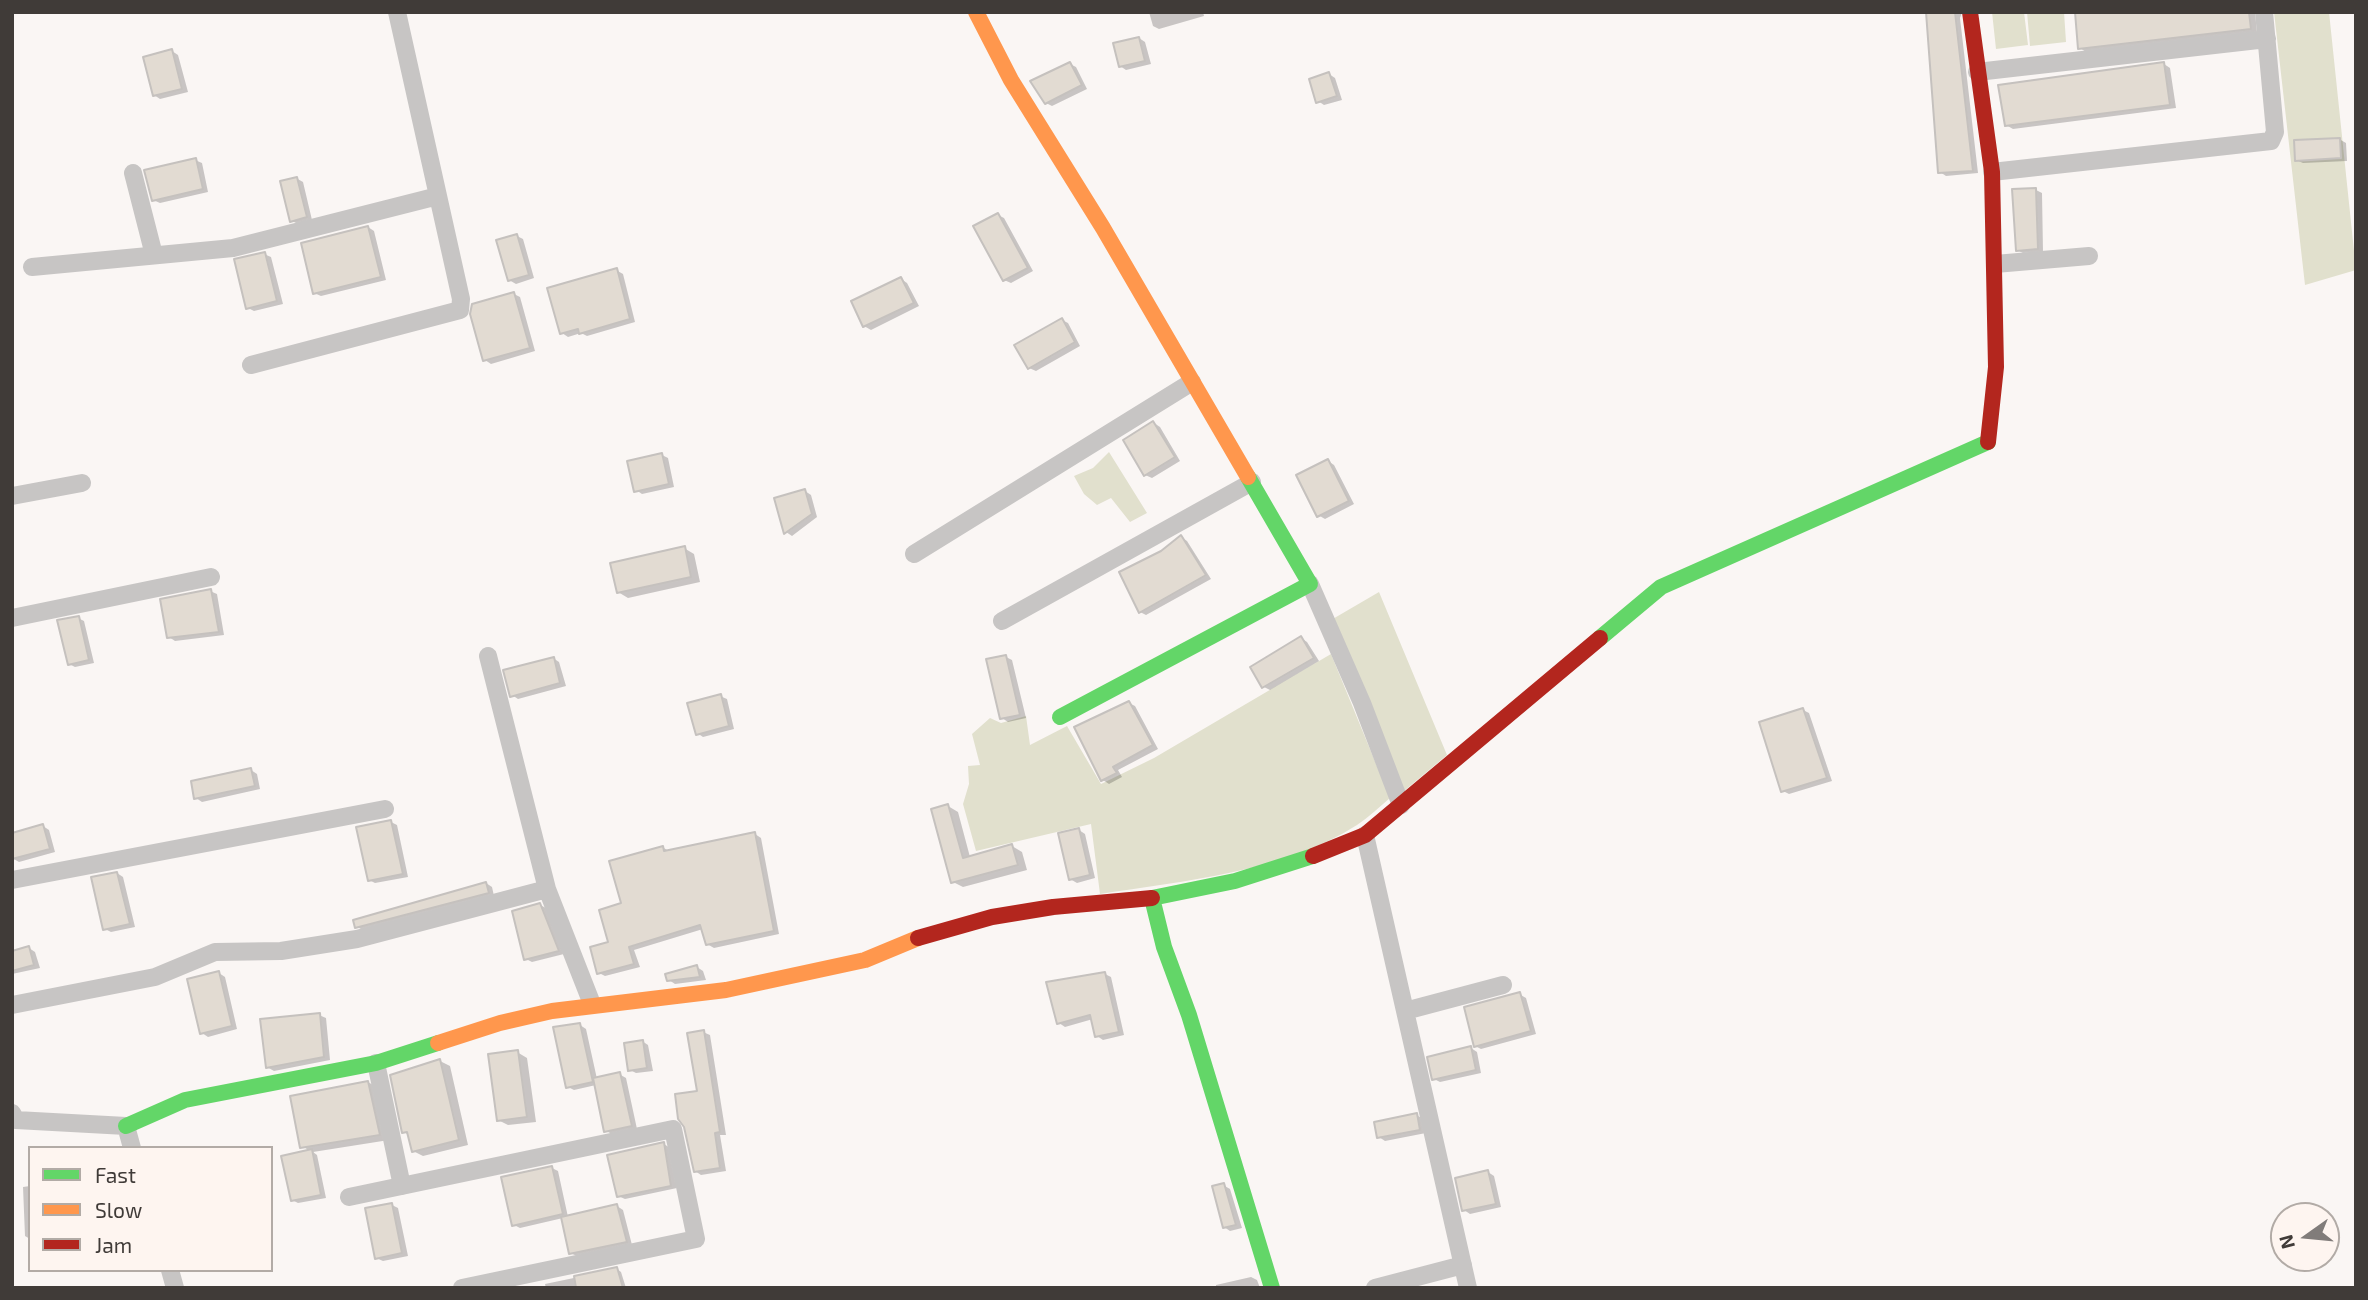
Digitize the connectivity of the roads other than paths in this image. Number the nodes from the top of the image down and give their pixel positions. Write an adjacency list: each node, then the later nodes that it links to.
1 (397, 12): 9 (street)
2 (976, 12): 15 (street)
3 (1970, 12): 6 (street)
4 (2264, 12): 5 (street)
5 (2267, 39): 6 (street); 7 (street)
6 (1977, 72): 7 (street)
7 (1992, 172): 12 (street)
8 (133, 173): 10 (street)
9 (438, 196): 10 (street); 14 (street)
10 (154, 255): 13 (street)
11 (2089, 256): 12 (street)
12 (1995, 264): 26 (street)
13 (33, 267)
14 (251, 365)
15 (1192, 382): 17 (street); 19 (street)
16 (82, 482): 18 (street)
17 (1252, 482): 21 (street); 23 (street)
18 (12, 496)
19 (914, 554)
20 (211, 577): 22 (street)
21 (1310, 584): 25 (street); 26 (street)
22 (12, 618)
23 (1002, 621)
24 (488, 656): 30 (street)
25 (1060, 717)
26 (1401, 805): 28 (street)
27 (385, 809): 29 (street)
28 (1366, 835): 31 (street); 35 (street)
29 (12, 880)
30 (547, 889): 33 (street); 34 (street)
31 (1153, 898): 33 (street); 44 (street)
32 (1503, 985): 35 (street)
33 (592, 1004): 36 (street)
34 (12, 1005)
35 (1405, 1011): 42 (street)
36 (376, 1063): 38 (street); 40 (street)
37 (12, 1112): 38 (street)
38 (126, 1126): 39 (street)
39 (131, 1146)
40 (402, 1186): 41 (street); 43 (street)
41 (349, 1197)
42 (1463, 1265): 45 (street); 46 (street)
43 (462, 1288)
44 (1272, 1288)
45 (1375, 1288)
46 (1468, 1288)

